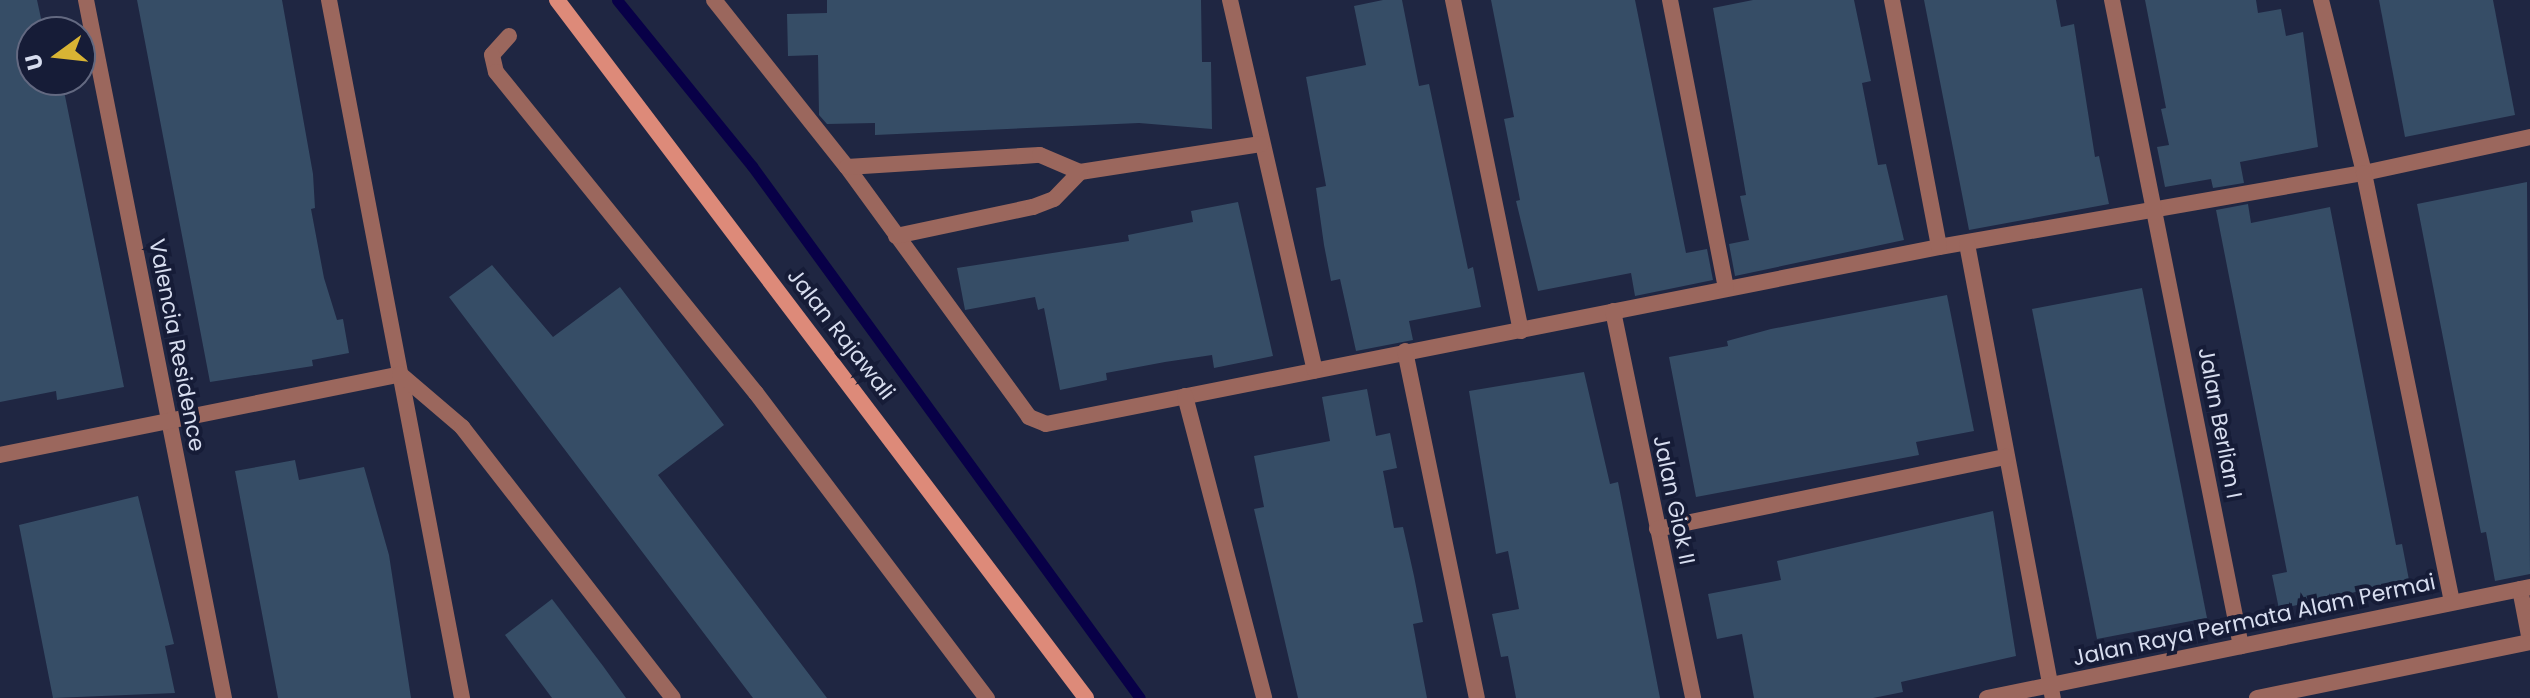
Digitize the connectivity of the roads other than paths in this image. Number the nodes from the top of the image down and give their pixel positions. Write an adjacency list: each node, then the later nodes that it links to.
1 (86, 0): 28 (street, Valencia Residence)
2 (329, 0): 26 (street)
3 (557, 0): 42 (street, Jalan Rajawali)
4 (714, 0): 14 (street)
5 (1230, 0): 13 (street)
6 (1453, 0): 23 (street)
7 (1670, 0): 21 (street)
8 (1892, 0): 20 (street)
9 (2112, 0): 17 (street, Jalan Berlian I)
10 (2321, 0): 16 (street)
11 (509, 36): 41 (street)
12 (2530, 137): 16 (street)
13 (1261, 144): 15 (street); 25 (street)
14 (847, 167): 15 (street); 18 (street)
15 (1080, 172): 18 (street)
16 (2364, 173): 17 (street); 33 (street)
17 (2156, 208): 19 (street); 35 (street, Jalan Berlian I)
18 (896, 236): 27 (street)
19 (1967, 244): 20 (street); 30 (street)
20 (1939, 247): 21 (street)
21 (1726, 288): 22 (street)
22 (1613, 311): 23 (street); 31 (street, Jalan Giok II)
23 (1521, 331): 24 (street)
24 (1405, 351): 25 (street); 44 (street)
25 (1315, 370): 27 (street)
26 (400, 374): 28 (street); 39 (street); 40 (street)
27 (1185, 396): 43 (street)
28 (169, 421): 29 (street); 38 (street, Valencia Residence)
29 (0, 455)
30 (2006, 457): 31 (street); 36 (street)
31 (1657, 529): 45 (street, Jalan Giok II)
32 (2525, 588): 33 (street, Jalan Raya Permata Alam Permai); 34 (street)
33 (2452, 601): 35 (street, Jalan Raya Permata Alam Permai)
34 (2530, 641): 37 (street)
35 (2241, 646): 36 (street, Jalan Raya Permata Alam Permai)
36 (2052, 691): 46 (street, Jalan Raya Permata Alam Permai)
37 (2310, 692): 47 (street)
38 (224, 698)
39 (462, 698)
40 (673, 698)
41 (987, 698)
42 (1086, 698)
43 (1264, 698)
44 (1477, 698)
45 (1693, 698)
46 (1987, 698)
47 (2257, 698)

